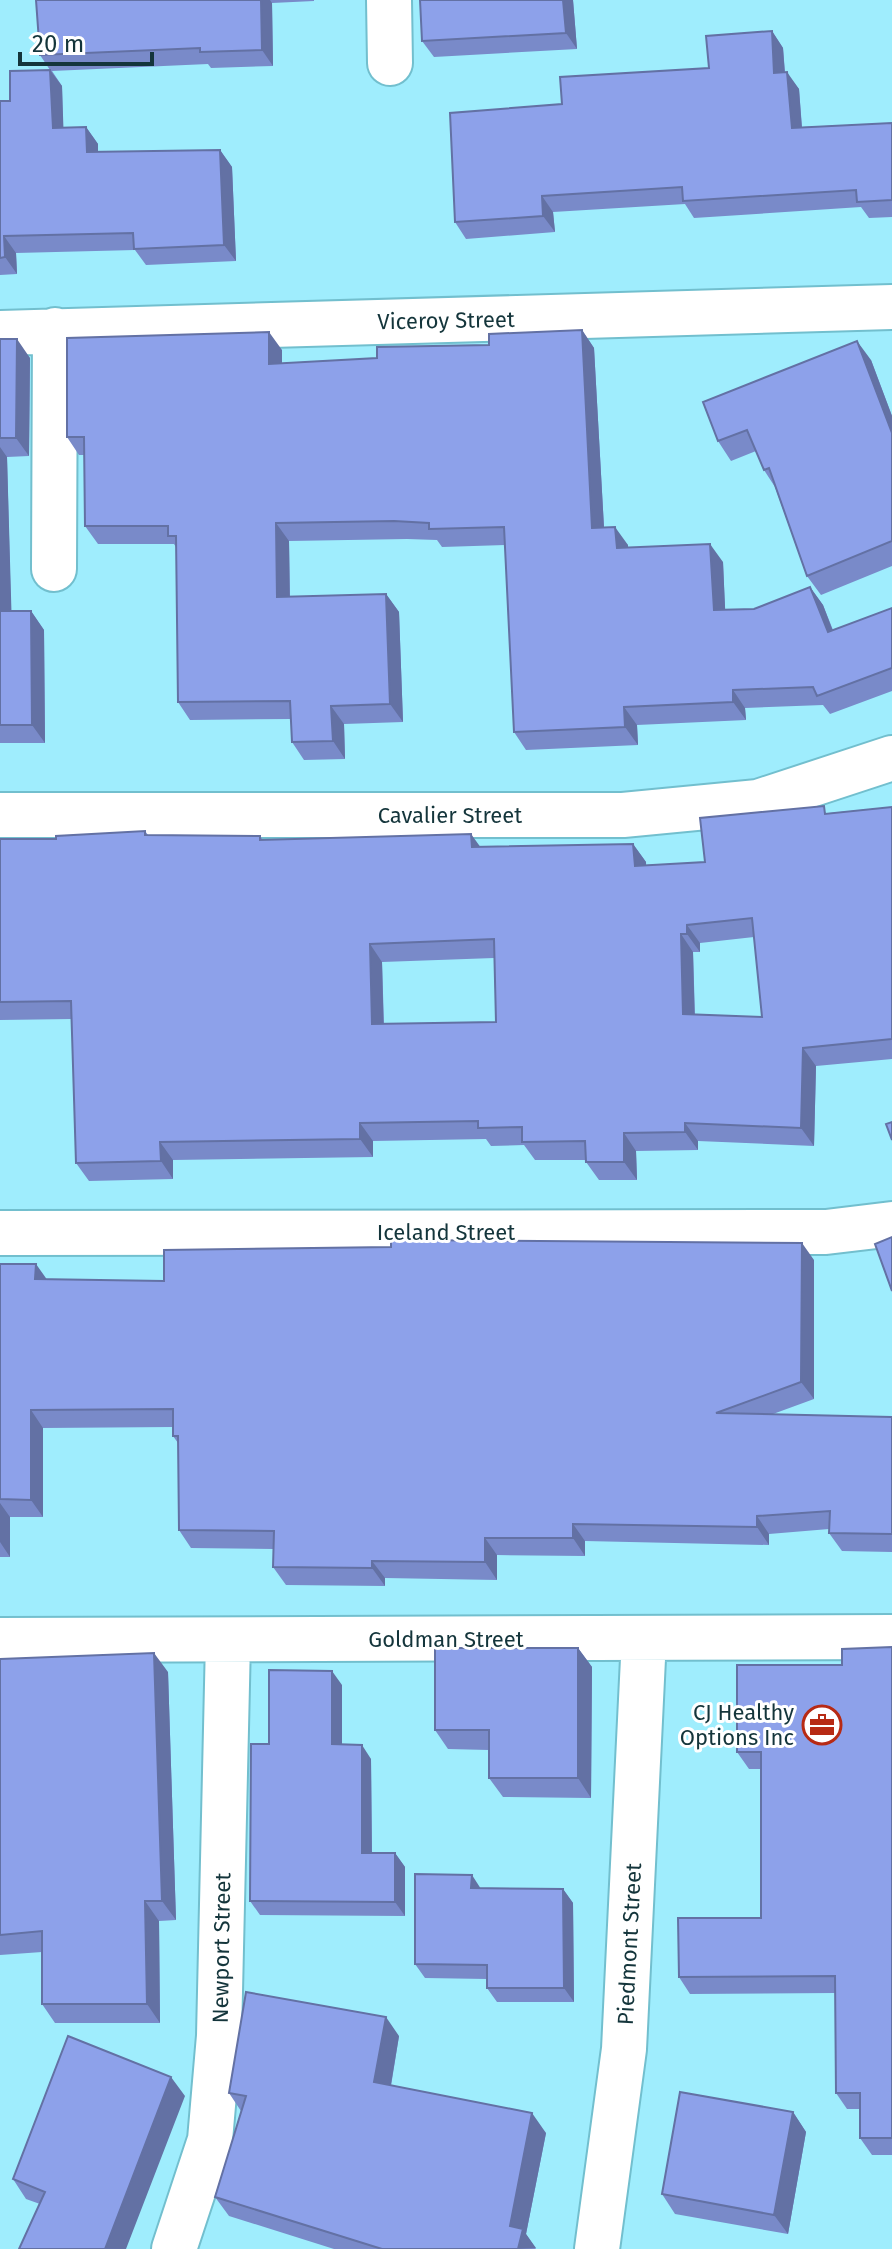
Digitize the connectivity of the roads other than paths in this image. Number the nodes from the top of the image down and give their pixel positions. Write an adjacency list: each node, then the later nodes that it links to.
1 (389, 0): 2 (street)
2 (390, 63)
3 (890, 314): 4 (street, Viceroy Street)
4 (55, 330): 5 (street, Viceroy Street); 6 (street)
5 (0, 333)
6 (54, 569)
7 (892, 758): 8 (street, Cavalier Street)
8 (0, 815)
9 (892, 1224): 10 (street, Iceland Street)
10 (0, 1233)
11 (892, 1637): 12 (street, Goldman Street)
12 (644, 1638): 14 (street, Goldman Street); 16 (street, Piedmont Street)
13 (0, 1640): 14 (street, Goldman Street)
14 (228, 1641): 15 (street, Newport Street)
15 (174, 2249)
16 (597, 2249)

